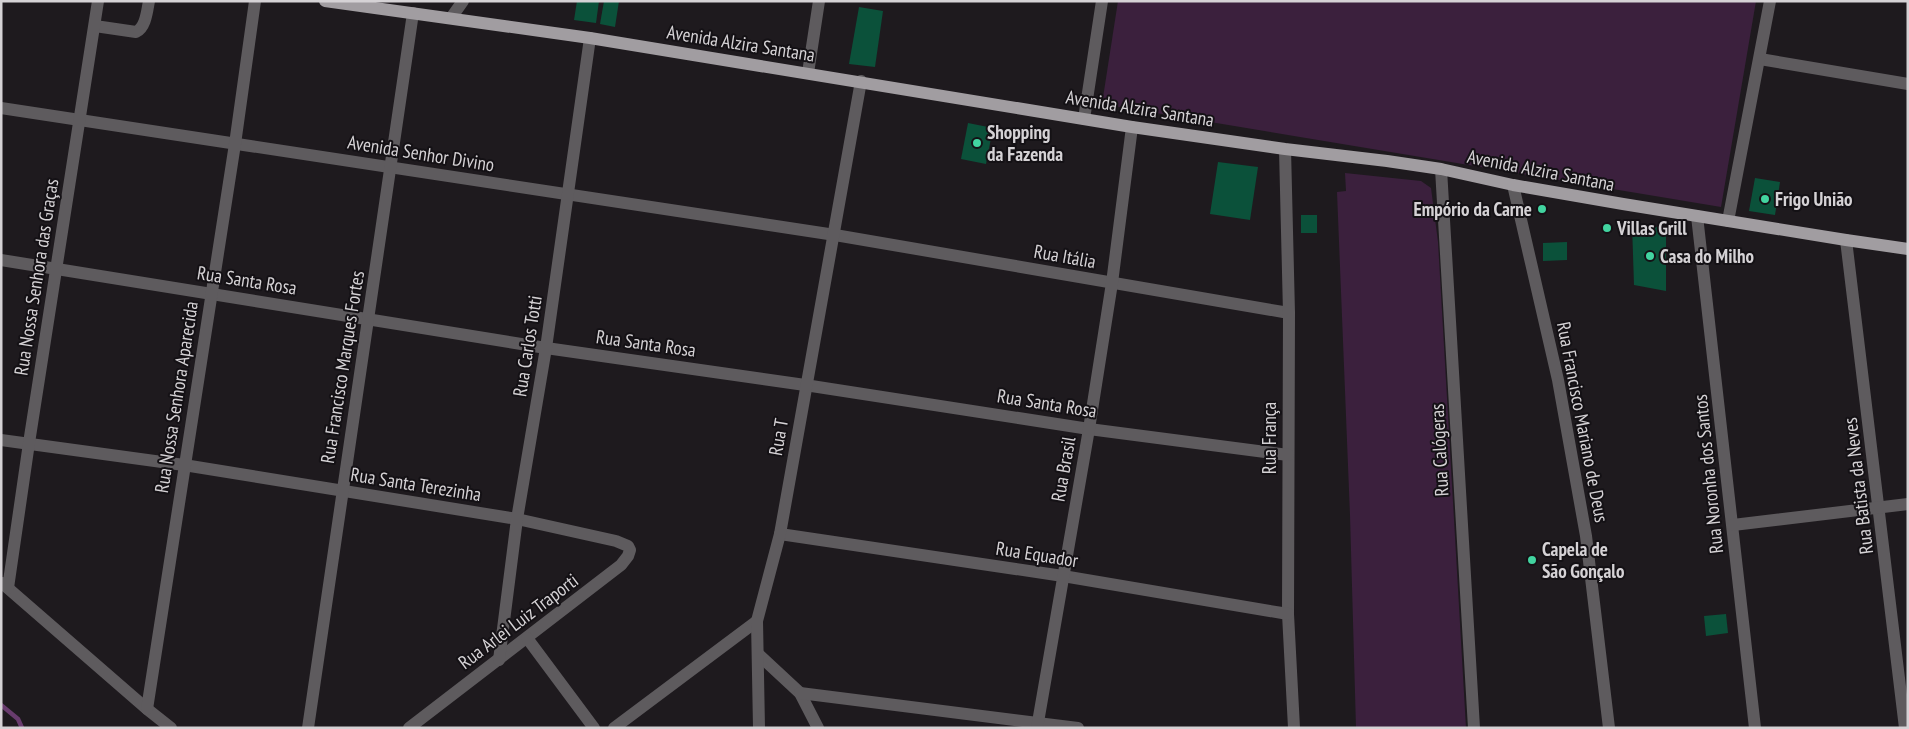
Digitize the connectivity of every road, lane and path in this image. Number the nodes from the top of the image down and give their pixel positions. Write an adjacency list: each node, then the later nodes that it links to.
1 (98, 1): 12 (street, Rua Nossa Senhora das Graças)
2 (149, 1): 12 (street)
3 (255, 1): 22 (street, Rua Nossa Senhora Aparecida)
4 (325, 1): 9 (main road, Avenida Alzira Santana)
5 (462, 1): 11 (street)
6 (820, 1): 15 (street)
7 (1102, 1): 19 (street)
8 (1770, 1): 14 (street)
9 (362, 4): 10 (main road, Avenida Alzira Santana)
10 (413, 13): 11 (main road, Avenida Alzira Santana); 24 (street, Rua Francisco Marques Fortes)
11 (451, 18): 13 (main road, Avenida Alzira Santana)
12 (95, 26): 20 (street, Rua Nossa Senhora das Graças)
13 (590, 38): 15 (main road, Avenida Alzira Santana); 27 (street, Rua Carlos Totti)
14 (1760, 59): 17 (street); 29 (street)
15 (808, 73): 16 (main road, Avenida Alzira Santana)
16 (861, 81): 19 (main road, Avenida Alzira Santana); 30 (street, Rua T)
17 (1908, 84)
18 (1, 108): 20 (street, Avenida Senhor Divino)
19 (1084, 119): 21 (main road, Avenida Alzira Santana)
20 (80, 120): 22 (street, Avenida Senhor Divino); 34 (street, Rua Nossa Senhora das Graças)
21 (1132, 127): 23 (main road, Avenida Alzira Santana); 35 (street, Rua Brasil)
22 (235, 144): 24 (street, Avenida Senhor Divino); 36 (street, Rua Nossa Senhora Aparecida)
23 (1285, 149): 25 (main road, Avenida Alzira Santana); 37 (street, Rua França)
24 (391, 167): 27 (street, Avenida Senhor Divino); 38 (street, Rua Francisco Marques Fortes)
25 (1441, 169): 26 (main road, Avenida Alzira Santana); 72 (street, Rua Calógeras)
26 (1513, 186): 28 (main road, Avenida Alzira Santana); 73 (street, Rua Francisco Mariano de Deus)
27 (568, 195): 30 (street, Avenida Senhor Divino); 39 (street, Rua Carlos Totti)
28 (1697, 216): 29 (main road, Avenida Alzira Santana); 50 (street, Rua Noronha dos Santos)
29 (1728, 221): 31 (main road, Avenida Alzira Santana)
30 (835, 236): 35 (street, Rua Itália); 40 (street, Rua T)
31 (1846, 240): 32 (main road, Avenida Alzira Santana); 48 (street, Rua Batista da Neves)
32 (1908, 249)
33 (1, 260): 34 (street, Rua Santa Rosa)
34 (57, 269): 36 (street, Rua Santa Rosa); 43 (street, Rua Nossa Senhora das Graças)
35 (1112, 284): 37 (street, Rua Itália); 41 (street, Rua Brasil)
36 (212, 294): 38 (street, Rua Santa Rosa); 45 (street, Rua Nossa Senhora Aparecida)
37 (1289, 313): 44 (street, Rua França)
38 (369, 319): 39 (street, Rua Santa Rosa); 46 (street, Rua Francisco Marques Fortes)
39 (546, 348): 40 (street, Rua Santa Rosa); 49 (street, Rua Carlos Totti)
40 (806, 385): 41 (street, Rua Santa Rosa); 51 (street, Rua T)
41 (1089, 429): 44 (street, Rua Santa Rosa); 53 (street, Rua Brasil)
42 (1, 440): 43 (street, Rua Santa Terezinha)
43 (28, 442): 45 (street, Rua Santa Terezinha); 54 (street, Rua Nossa Senhora das Graças)
44 (1288, 455): 55 (street, Rua França)
45 (184, 465): 46 (street, Rua Santa Terezinha); 61 (street, Rua Nossa Senhora Aparecida)
46 (342, 490): 49 (street, Rua Santa Terezinha); 64 (street, Rua Francisco Marques Fortes)
47 (1908, 504): 48 (street)
48 (1879, 508): 50 (street); 75 (street, Rua Batista da Neves)
49 (517, 519): 52 (street, Rua Santa Terezinha); 59 (street, Rua Carlos Totti)
50 (1732, 525): 74 (street, Rua Noronha dos Santos)
51 (780, 534): 53 (street, Rua Equador); 56 (street, Rua T)
52 (616, 541): 57 (street, Rua Arlei Luiz Traporti)
53 (1063, 576): 55 (street, Rua Equador); 62 (street, Rua Brasil)
54 (5, 585): 61 (street)
55 (1288, 614): 71 (street, Rua França)
56 (757, 621): 58 (street, Rua T); 67 (street)
57 (527, 638): 59 (street, Rua Arlei Luiz Traporti); 66 (street)
58 (758, 654): 60 (street); 68 (street, Rua T)
59 (499, 660): 65 (street, Rua Arlei Luiz Traporti)
60 (800, 693): 62 (street); 69 (street)
61 (147, 709): 63 (street)
62 (1037, 725): 70 (street)
63 (171, 728)
64 (308, 728)
65 (409, 728)
66 (594, 728)
67 (614, 728)
68 (759, 728)
69 (818, 728)
70 (1078, 728)
71 (1294, 728)
72 (1474, 728)
73 (1609, 728)
74 (1755, 728)
75 (1905, 728)

